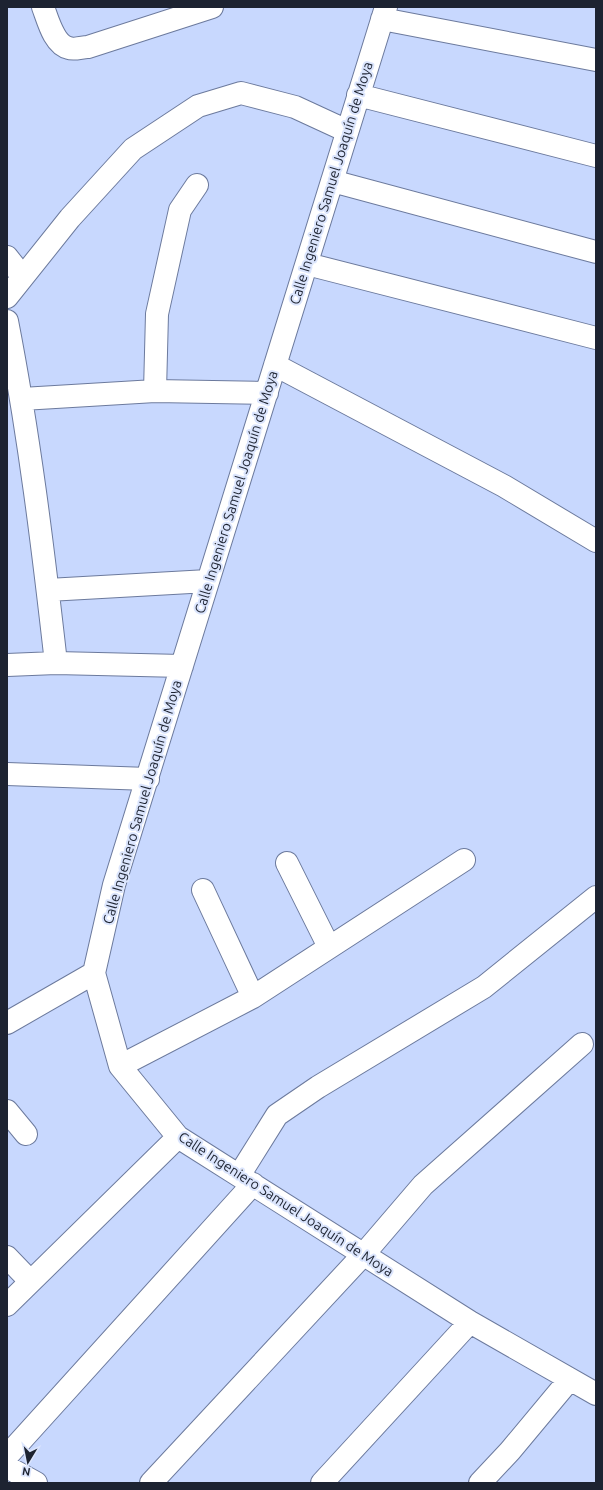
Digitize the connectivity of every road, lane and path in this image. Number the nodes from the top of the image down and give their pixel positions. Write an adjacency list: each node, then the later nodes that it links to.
1 (43, 7): 2 (street)
2 (212, 7)
3 (384, 13): 4 (street); 5 (street, Calle Ingeniero Samuel Joaquín de Moya)
4 (596, 60)
5 (358, 95): 6 (street, Calle Ingeniero Samuel Joaquín de Moya); 7 (street)
6 (347, 131): 8 (street, Calle Ingeniero Samuel Joaquín de Moya); 13 (street)
7 (596, 156)
8 (332, 181): 10 (street); 12 (street, Calle Ingeniero Samuel Joaquín de Moya)
9 (197, 185): 18 (street)
10 (596, 252)
11 (7, 257): 13 (street)
12 (307, 264): 16 (street); 17 (street, Calle Ingeniero Samuel Joaquín de Moya)
13 (22, 276): 14 (street)
14 (7, 297)
15 (7, 321): 20 (street)
16 (596, 338)
17 (275, 365): 19 (street, Calle Ingeniero Samuel Joaquín de Moya); 21 (street)
18 (155, 390): 19 (street); 20 (street)
19 (267, 393): 22 (street, Calle Ingeniero Samuel Joaquín de Moya)
20 (22, 399): 23 (street)
21 (596, 541)
22 (208, 581): 23 (street); 26 (street, Calle Ingeniero Samuel Joaquín de Moya)
23 (48, 590): 24 (street)
24 (56, 663): 25 (street); 26 (street)
25 (7, 665)
26 (182, 666): 28 (street, Calle Ingeniero Samuel Joaquín de Moya)
27 (7, 774): 28 (street)
28 (148, 779): 34 (street, Calle Ingeniero Samuel Joaquín de Moya)
29 (464, 860): 33 (street)
30 (287, 863): 33 (street)
31 (203, 890): 35 (street)
32 (596, 897): 42 (street)
33 (330, 948): 35 (street)
34 (94, 973): 36 (street); 38 (street, Calle Ingeniero Samuel Joaquín de Moya)
35 (252, 997): 38 (street)
36 (7, 1024)
37 (582, 1044): 43 (street)
38 (120, 1066): 41 (street, Calle Ingeniero Samuel Joaquín de Moya)
39 (7, 1111): 40 (street)
40 (26, 1134)
41 (178, 1136): 42 (street, Calle Ingeniero Samuel Joaquín de Moya); 45 (street)
42 (246, 1179): 43 (street, Calle Ingeniero Samuel Joaquín de Moya); 50 (street)
43 (364, 1255): 47 (street, Calle Ingeniero Samuel Joaquín de Moya); 53 (street)
44 (7, 1257): 45 (street)
45 (30, 1281): 46 (street)
46 (7, 1305)
47 (470, 1322): 48 (street, Calle Ingeniero Samuel Joaquín de Moya); 54 (street)
48 (570, 1379): 49 (street, Calle Ingeniero Samuel Joaquín de Moya); 55 (street)
49 (596, 1394)
50 (7, 1456)
51 (7, 1467): 52 (street)
52 (36, 1483)
53 (151, 1483)
54 (322, 1483)
55 (480, 1483)

